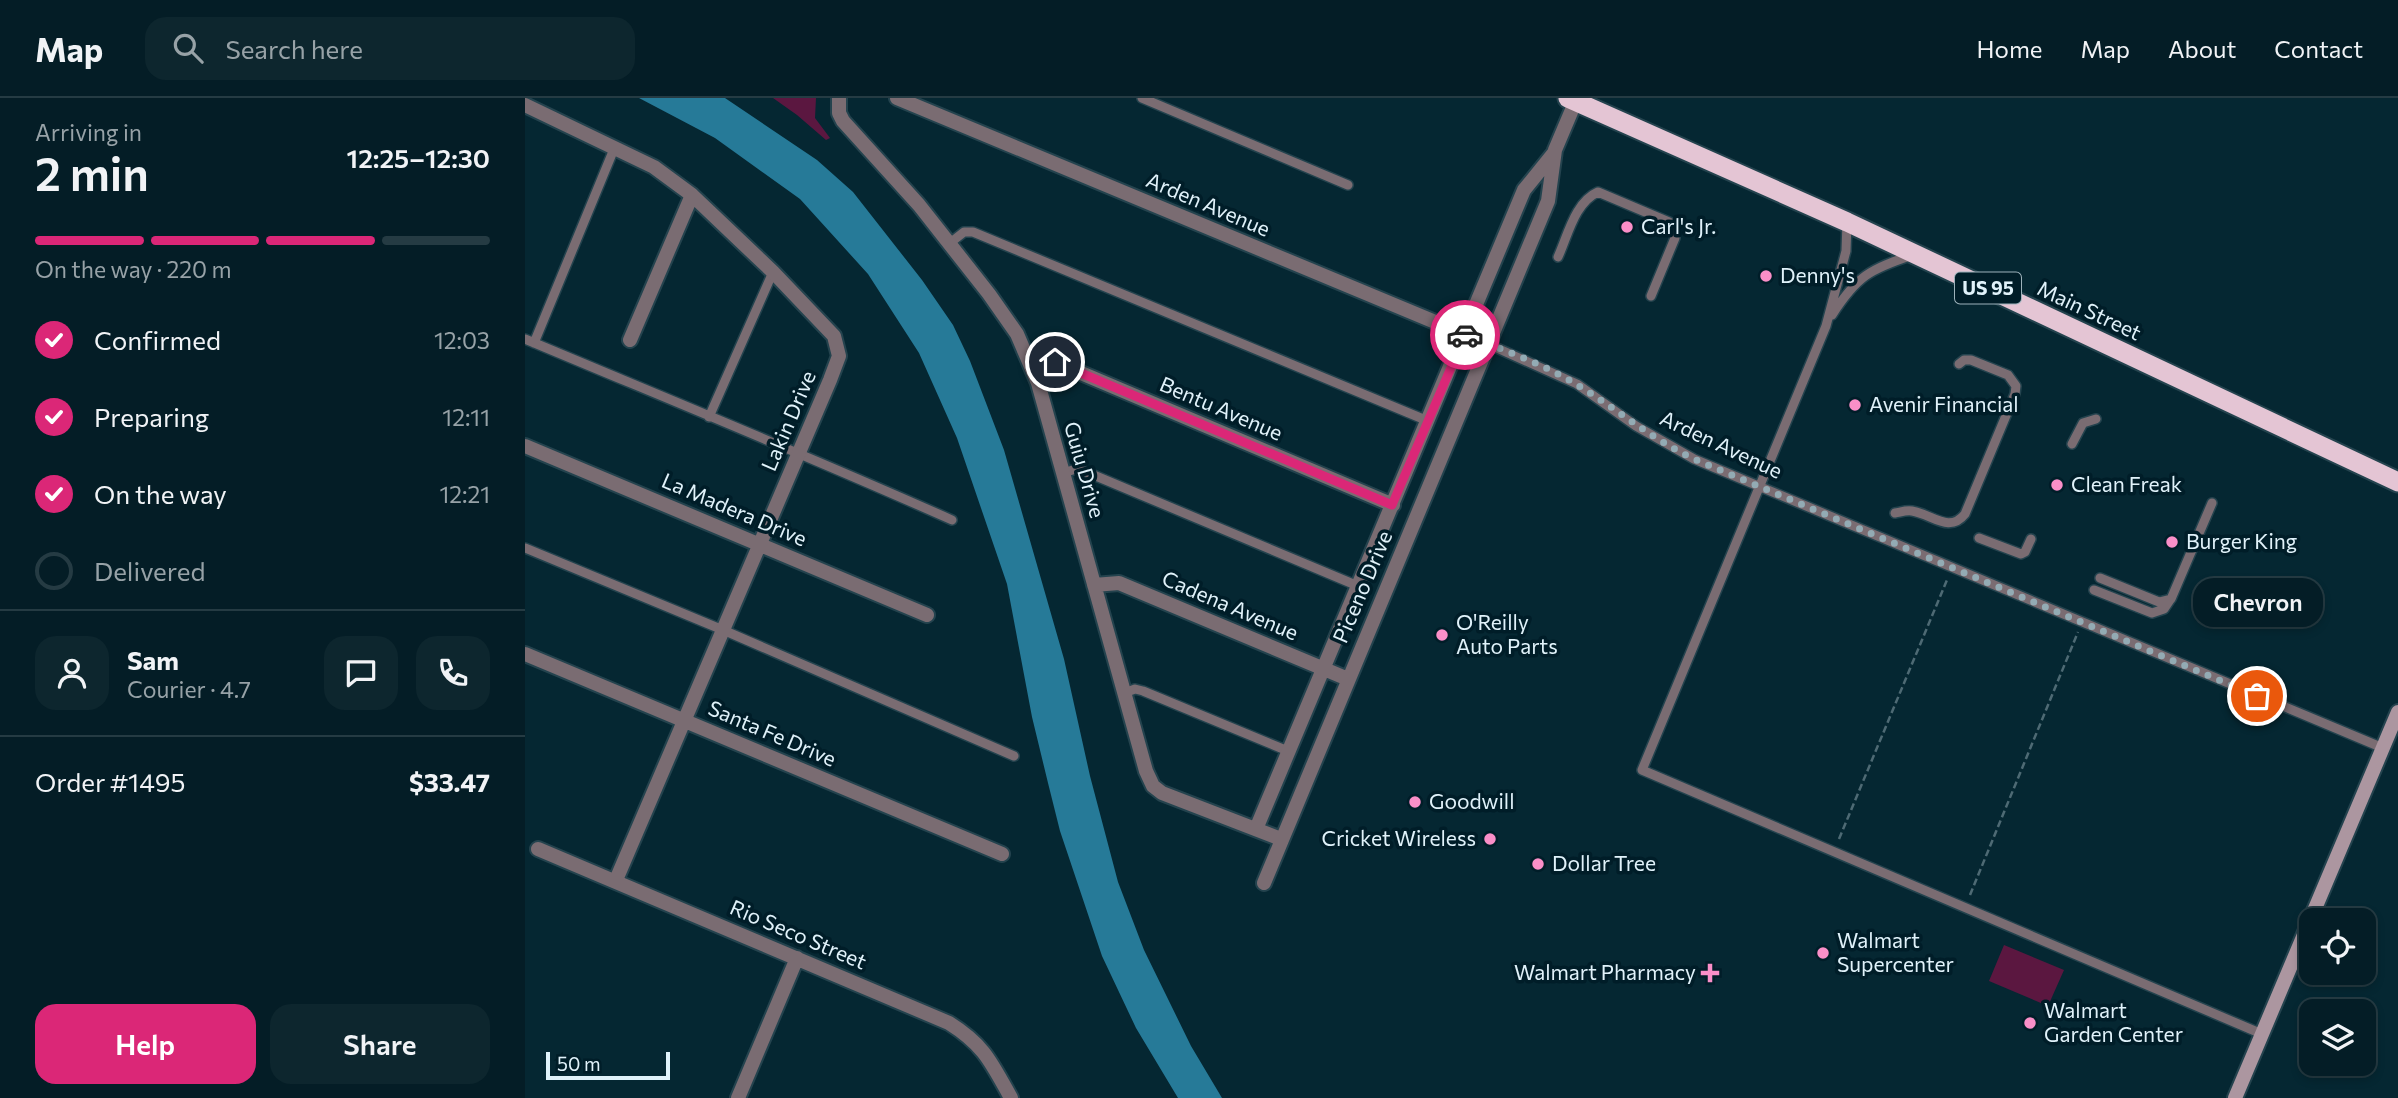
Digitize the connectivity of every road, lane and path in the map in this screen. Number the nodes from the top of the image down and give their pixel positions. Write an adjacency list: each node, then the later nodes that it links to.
1 (839, 98): 11 (street, Guiu Drive)
2 (897, 98): 17 (street, Arden Avenue)
3 (1142, 98): 8 (lane)
4 (1574, 99): 7 (street, Piceno Drive); 10 (highway, Main Street / US 95)
5 (525, 105): 6 (street, Lakin Drive)
6 (614, 149): 9 (street, Lakin Drive); 19 (lane)
7 (1555, 150): 17 (street, Piceno Drive); 20 (street, Piceno Drive)
8 (1347, 185)
9 (692, 195): 14 (street, Lakin Drive); 18 (street)
10 (1847, 222): 12 (highway, Main Street / US 95); 16 (lane)
11 (950, 243): 22 (street, Guiu Drive); 25 (lane)
12 (1916, 254): 16 (lane); 30 (highway, Main Street / US 95)
13 (1558, 257): 15 (lane)
14 (773, 272): 23 (lane); 28 (street, Lakin Drive)
15 (1651, 296)
16 (1826, 326): 31 (lane)
17 (1464, 334): 20 (street, Arden Avenue); 25 (street, Piceno Drive)
18 (630, 340)
19 (530, 341): 23 (lane)
20 (1488, 344): 31 (lane, Arden Avenue); 51 (street, Piceno Drive)
21 (1959, 364): 34 (lane)
22 (1031, 367): 29 (street, Guiu Drive); 33 (street, Bentu Avenue)
23 (709, 417): 28 (lane)
24 (2096, 419): 26 (lane)
25 (1428, 421): 33 (street, Piceno Drive)
26 (2072, 443)
27 (525, 446): 38 (street, La Madera Drive)
28 (799, 452): 35 (lane); 38 (street, Lakin Drive)
29 (1063, 473): 42 (street, Guiu Drive); 43 (lane)
30 (2398, 482)
31 (1759, 487): 40 (lane, Arden Avenue); 61 (lane)
32 (2212, 503): 45 (lane)
33 (1392, 505): 43 (street, Piceno Drive)
34 (1895, 513)
35 (952, 520)
36 (1979, 538): 37 (lane)
37 (2031, 539)
38 (759, 543): 46 (street, La Madera Drive); 48 (street, Lakin Drive)
39 (525, 548): 48 (lane)
40 (1952, 568): 47 (lane, Arden Avenue); 61 (path)
41 (2100, 578): 45 (lane)
42 (1094, 585): 50 (street, Cadena Avenue); 52 (street, Guiu Drive)
43 (1358, 586): 50 (street, Piceno Drive)
44 (2094, 590): 45 (lane)
45 (2171, 599)
46 (927, 615)
47 (2082, 622): 55 (lane, Arden Avenue); 65 (path)
48 (723, 631): 54 (street, Lakin Drive); 57 (lane)
49 (525, 654): 54 (street, Santa Fe Drive)
50 (1323, 668): 51 (street, Cadena Avenue); 56 (street, Piceno Drive)
51 (1348, 679): 59 (street, Piceno Drive)
52 (1124, 693): 56 (lane); 58 (street, Guiu Drive)
53 (2398, 712): 55 (main road)
54 (685, 719): 62 (street, Santa Fe Drive); 63 (street, Lakin Drive)
55 (2382, 748): 67 (main road)
56 (1289, 751): 58 (street, Piceno Drive)
57 (1014, 756)
58 (1256, 829): 59 (street)
59 (1281, 839): 64 (street, Piceno Drive)
60 (538, 849): 63 (street, Rio Seco Street)
61 (1834, 852): 65 (lane)
62 (1002, 854)
63 (616, 880): 66 (street, Rio Seco Street)
64 (1264, 883)
65 (1965, 908): 67 (lane)
66 (797, 958): 68 (street); 69 (street, Rio Seco Street)
67 (2262, 1034): 70 (main road)
68 (738, 1098)
69 (1011, 1098)
70 (2235, 1098)

